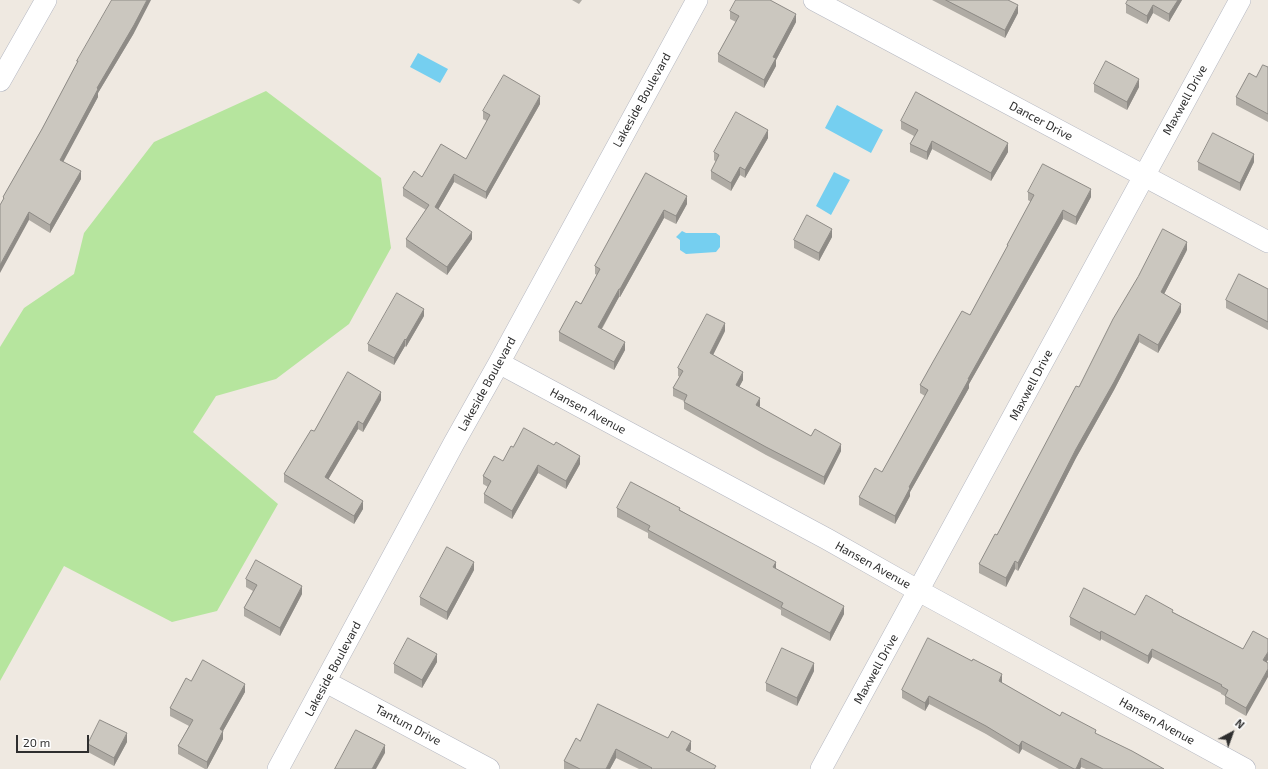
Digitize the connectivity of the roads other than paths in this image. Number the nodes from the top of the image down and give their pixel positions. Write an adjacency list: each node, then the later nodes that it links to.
1 (46, 0): 5 (street)
2 (697, 0): 8 (street, Lakeside Boulevard)
3 (814, 0): 6 (street, Dancer Drive)
4 (1240, 0): 6 (street, Maxwell Drive)
5 (0, 81)
6 (1144, 175): 7 (street, Dancer Drive); 9 (street, Maxwell Drive)
7 (1268, 242)
8 (499, 363): 9 (street, Hansen Avenue); 10 (street, Lakeside Boulevard)
9 (919, 591): 13 (street, Maxwell Drive); 14 (street, Hansen Avenue)
10 (326, 682): 11 (street, Lakeside Boulevard); 12 (street, Tantum Drive)
11 (278, 769)
12 (489, 769)
13 (821, 769)
14 (1245, 769)

